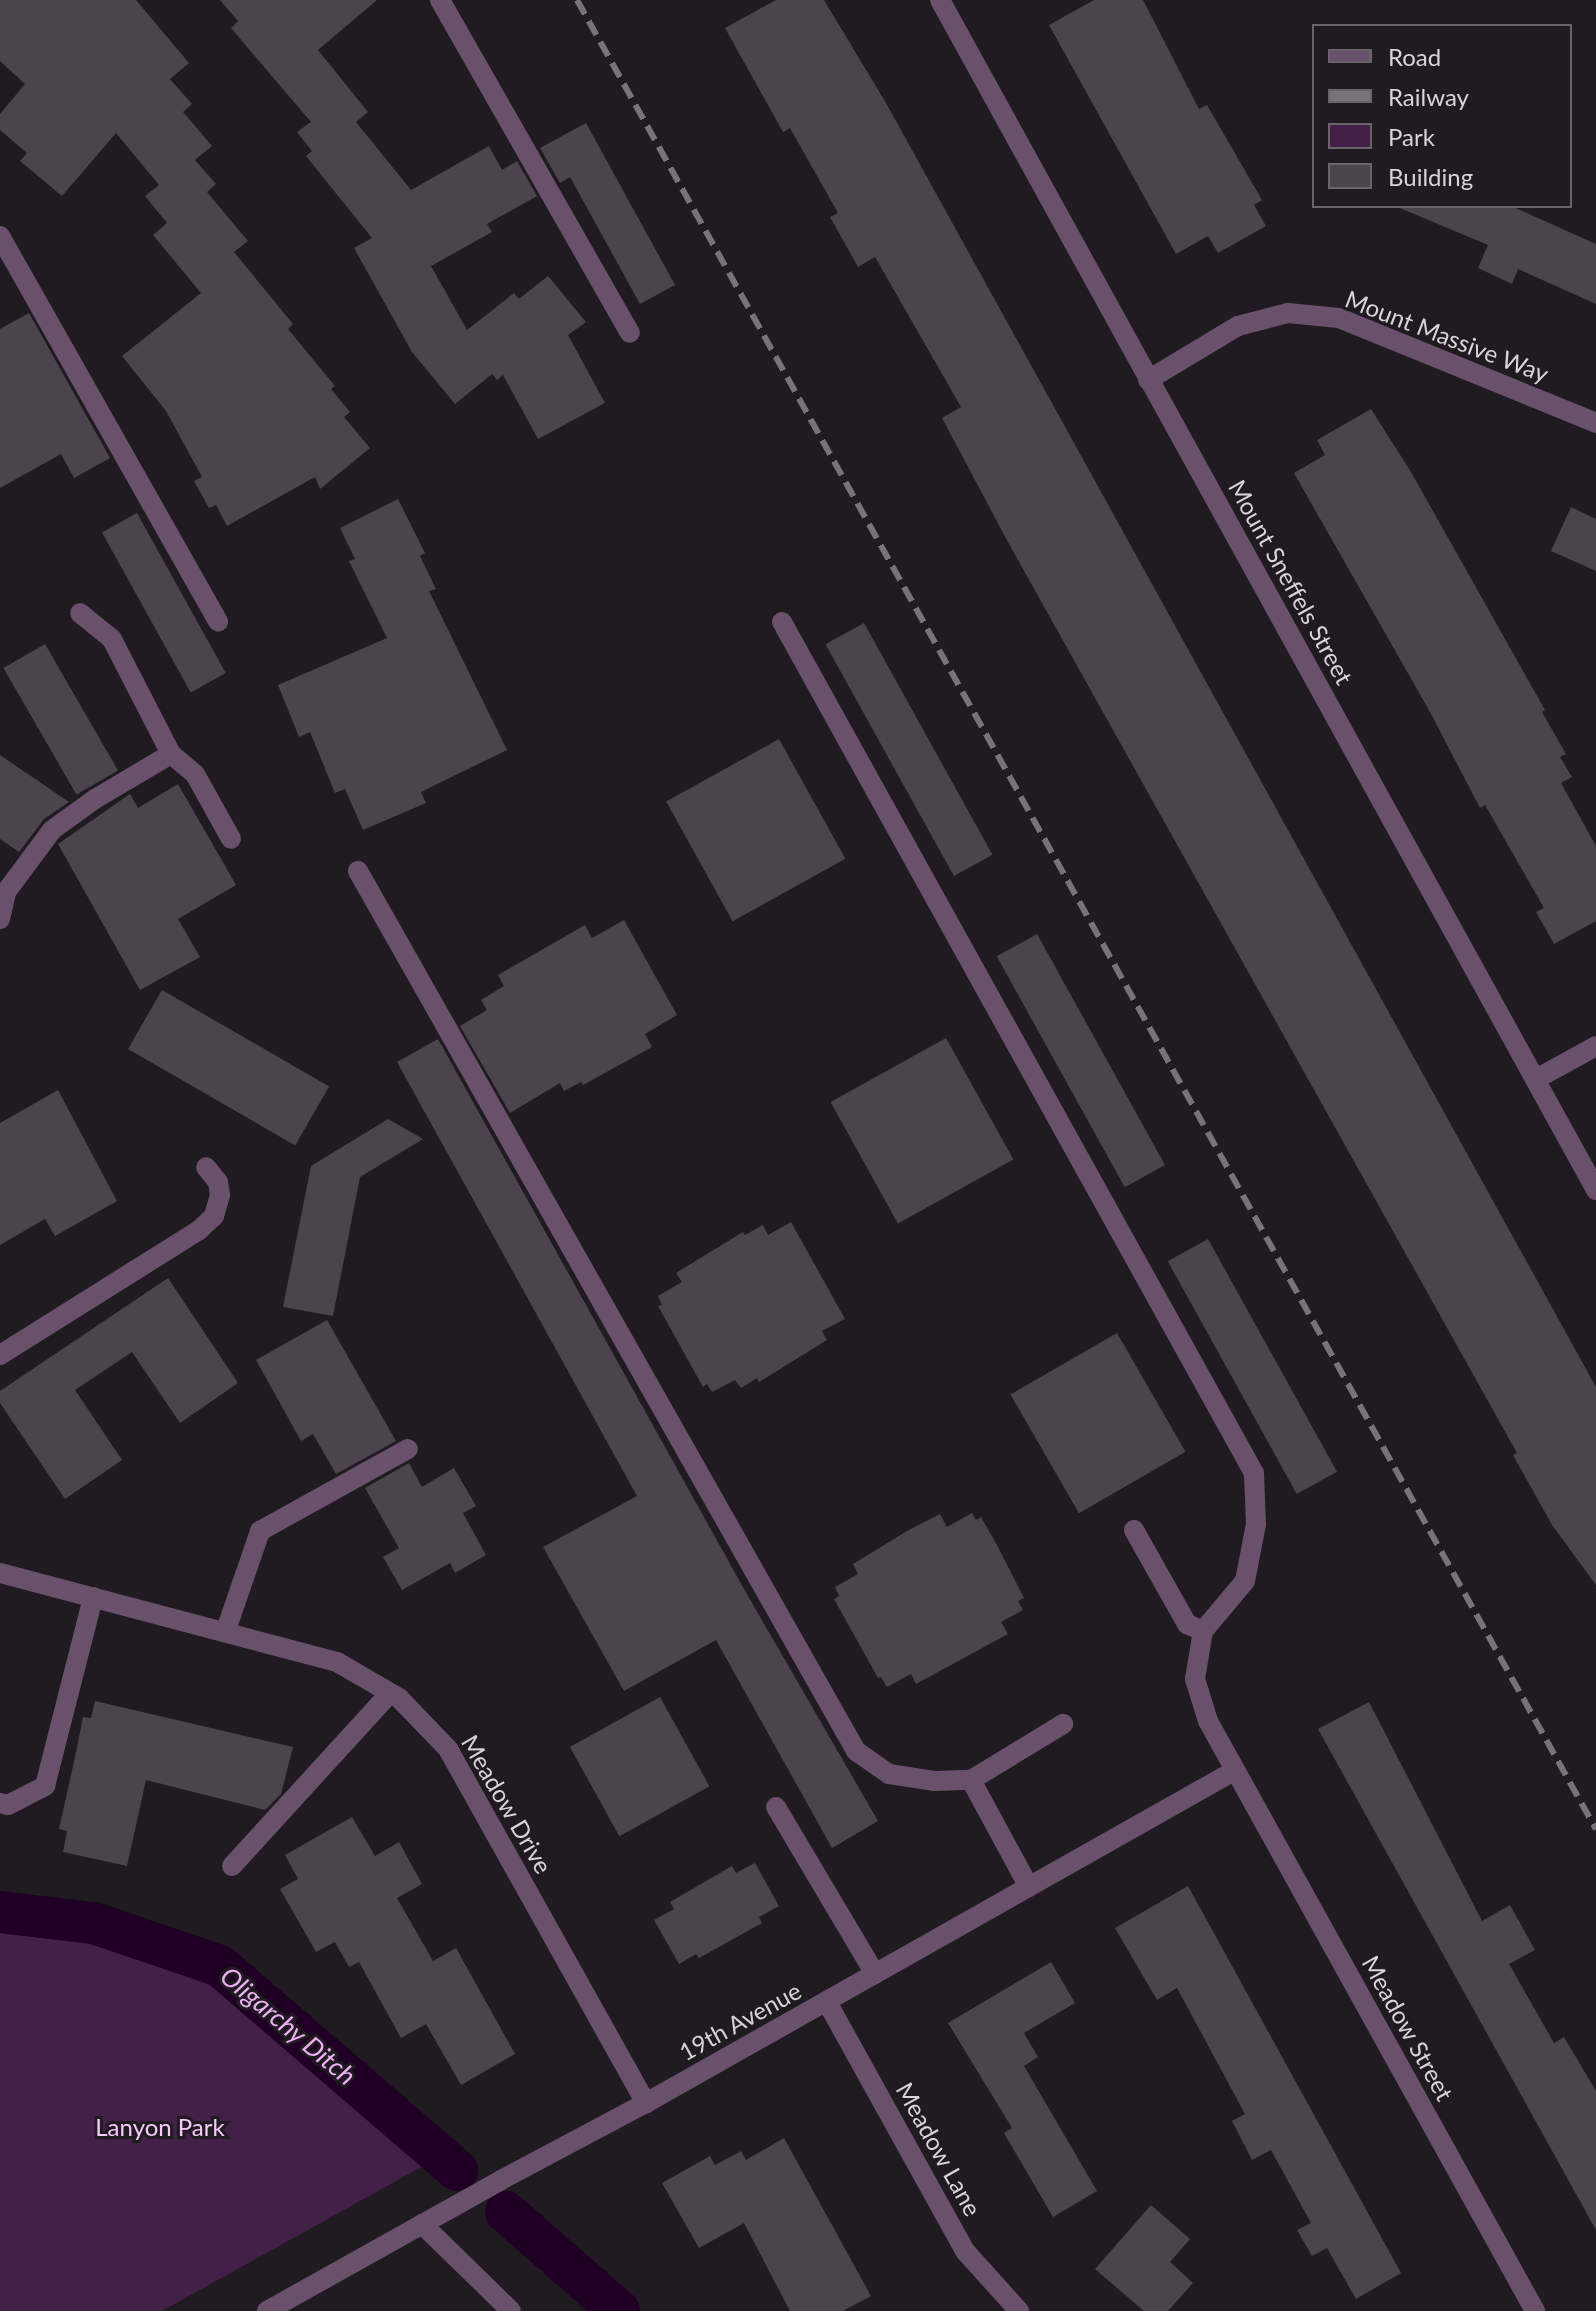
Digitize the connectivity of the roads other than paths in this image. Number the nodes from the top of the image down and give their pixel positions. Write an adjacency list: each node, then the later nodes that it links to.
1 (440, 0): 4 (street)
2 (940, 0): 5 (street, Mount Sneffels Street)
3 (0, 236): 8 (street)
4 (630, 333)
5 (1148, 380): 6 (street, Mount Massive Way); 15 (street, Mount Sneffels Street)
6 (1596, 423)
7 (80, 613): 10 (street)
8 (218, 622)
9 (782, 622): 24 (street)
10 (171, 754): 11 (street); 13 (street)
11 (231, 839)
12 (358, 871): 28 (street)
13 (0, 919)
14 (1596, 1046): 15 (street)
15 (1536, 1079): 17 (street, Mount Sneffels Street)
16 (206, 1167): 18 (street)
17 (1596, 1190)
18 (0, 1355)
19 (408, 1449): 23 (street)
20 (1134, 1530): 24 (street)
21 (0, 1573): 22 (street, Meadow Drive)
22 (93, 1597): 23 (street, Meadow Drive); 29 (street)
23 (226, 1630): 25 (street, Meadow Drive)
24 (1203, 1631): 27 (street, Meadow Street)
25 (390, 1693): 31 (street); 35 (street, Meadow Drive)
26 (1063, 1724): 28 (street)
27 (1234, 1771): 32 (street, 19th Avenue); 40 (street, Meadow Street)
28 (971, 1780): 32 (street)
29 (0, 1803)
30 (776, 1807): 33 (street)
31 (232, 1866)
32 (1029, 1887): 33 (street, 19th Avenue)
33 (875, 1974): 34 (street, 19th Avenue)
34 (827, 2002): 35 (street, 19th Avenue); 39 (street, Meadow Lane)
35 (646, 2103): 36 (street, 19th Avenue)
36 (422, 2224): 37 (street, 19th Avenue); 38 (street)
37 (267, 2311)
38 (511, 2311)
39 (1019, 2311)
40 (1535, 2311)

